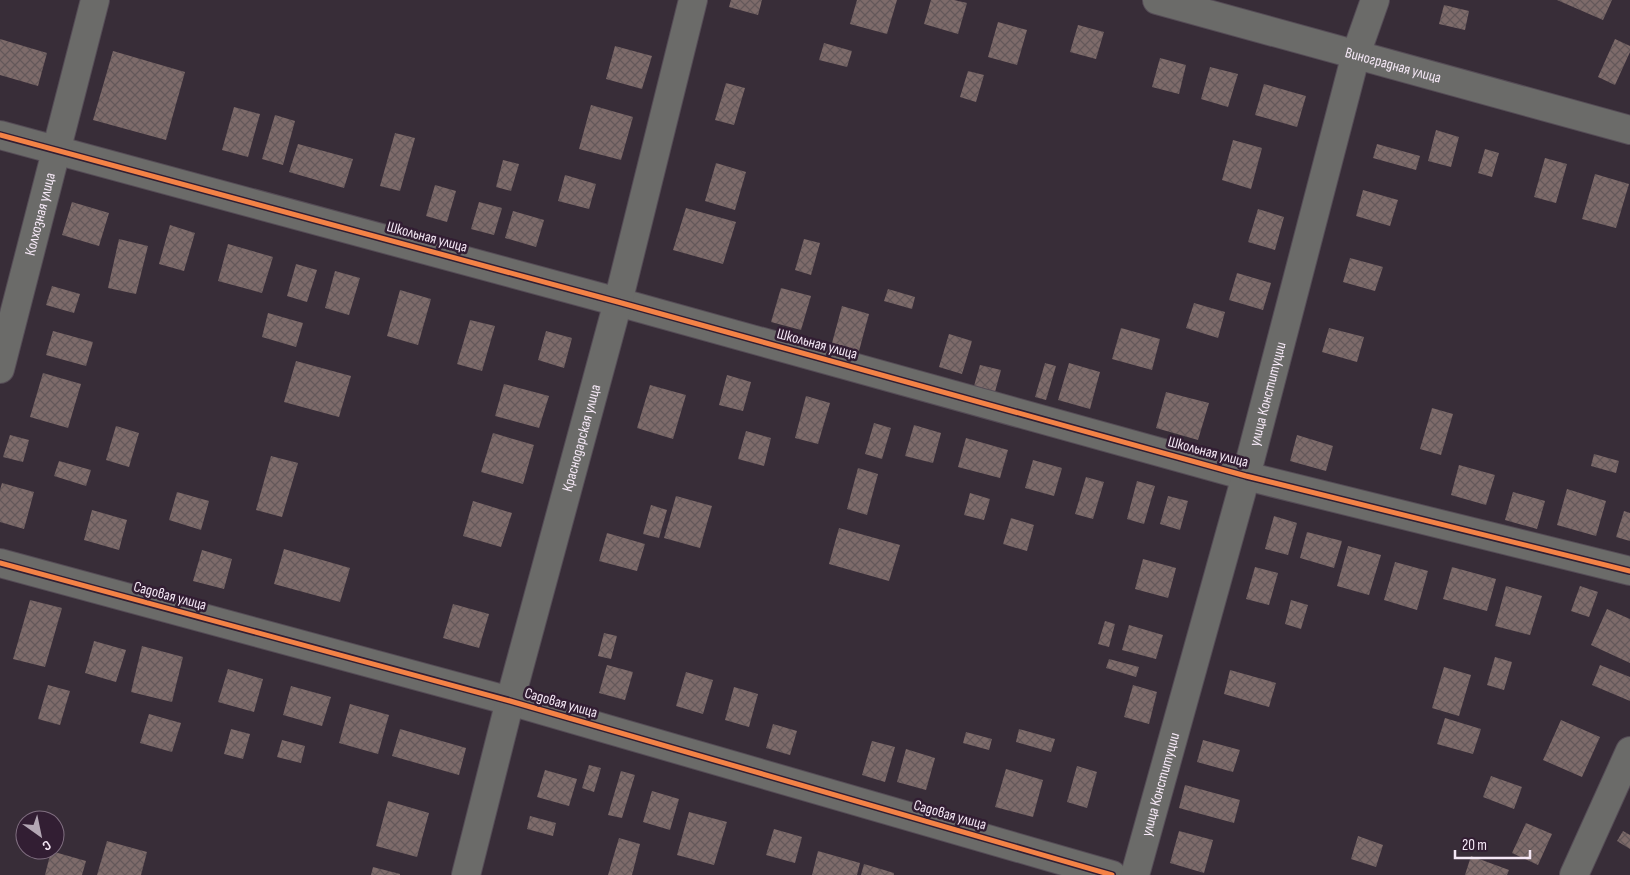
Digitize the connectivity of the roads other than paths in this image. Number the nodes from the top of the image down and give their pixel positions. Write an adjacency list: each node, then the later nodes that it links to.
1 (95, 0): 8 (street, Колхозная улица)
2 (694, 0): 9 (street, Краснодарская улица)
3 (1157, 0): 5 (street, Виноградная улица)
4 (1375, 0): 5 (street, улица Конституции)
5 (1356, 54): 6 (street, Виноградная улица); 11 (street, улица Конституции)
6 (1630, 130)
7 (0, 135): 8 (street, Школьная улица)
8 (57, 150): 9 (street, Школьная улица); 10 (street, Колхозная улица)
9 (618, 302): 11 (street, Школьная улица); 14 (street, Краснодарская улица)
10 (0, 369)
11 (1246, 476): 13 (street, Школьная улица); 18 (street, улица Конституции)
12 (0, 563): 14 (street, Садовая улица)
13 (1630, 571)
14 (510, 701): 16 (street, Краснодарская улица); 17 (street, Садовая улица)
15 (1630, 751): 19 (street)
16 (466, 875)
17 (1112, 875)
18 (1135, 875)
19 (1574, 875)

